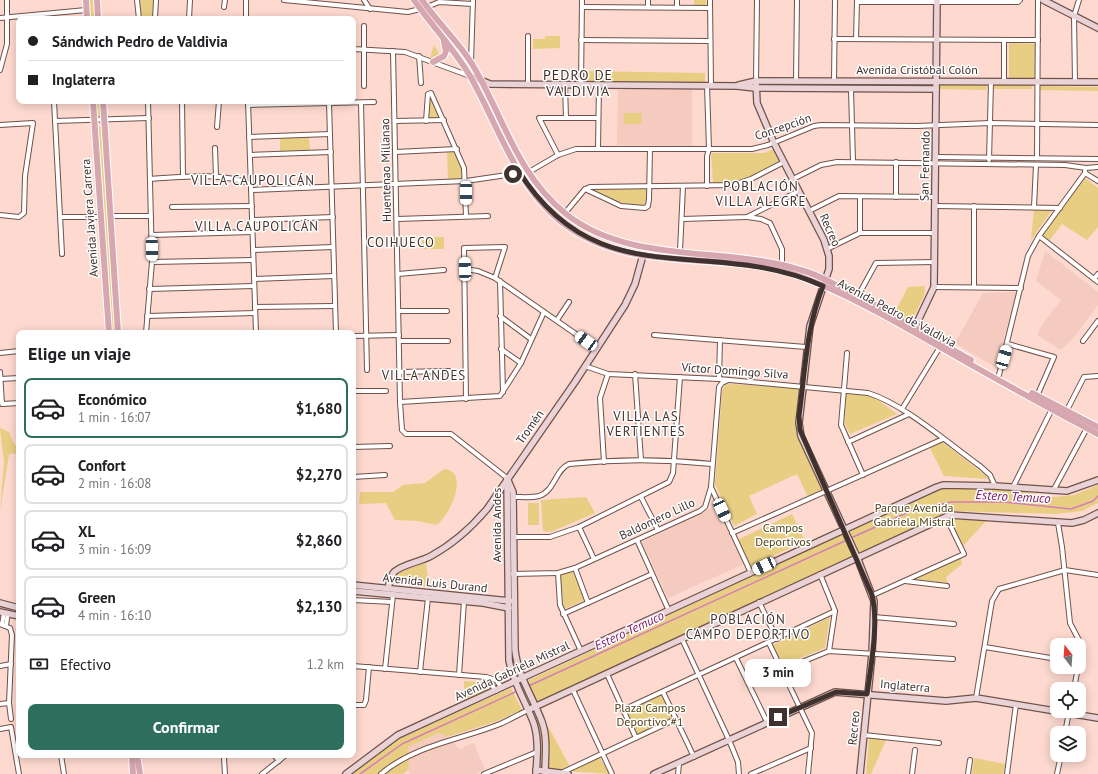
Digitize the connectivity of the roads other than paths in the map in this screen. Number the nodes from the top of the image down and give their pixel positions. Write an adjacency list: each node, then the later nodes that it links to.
1 (7, 0): 48 (street)
2 (86, 0): 38 (main road)
3 (97, 0): 42 (main road)
4 (137, 0): 43 (street)
5 (156, 0): 44 (street)
6 (190, 0): 45 (street)
7 (225, 0): 31 (street)
8 (246, 0): 46 (street)
9 (284, 0): 29 (street)
10 (326, 0): 29 (street)
11 (364, 0): 36 (street)
12 (414, 0): 37 (main road, Avenida Pedro de Valdivia)
13 (422, 0): 32 (main road, Avenida Pedro de Valdivia)
14 (582, 0): 30 (street)
15 (648, 0): 33 (street)
16 (677, 0): 34 (street)
17 (710, 0): 35 (street)
18 (757, 0): 71 (street, Recreo)
19 (797, 0): 72 (street)
20 (835, 0): 54 (street)
21 (1020, 0): 27 (street)
22 (1038, 0): 58 (street)
23 (1044, 0): 47 (street)
24 (1079, 0): 47 (street)
25 (857, 1): 26 (street); 55 (street)
26 (895, 1): 27 (street)
27 (937, 1): 57 (street, San Fernando)
28 (473, 2): 32 (street); 68 (street)
29 (329, 4): 36 (street)
30 (582, 6): 33 (street); 56 (street)
31 (224, 7)
32 (427, 7): 68 (main road, Avenida Pedro de Valdivia)
33 (648, 7): 34 (street)
34 (676, 7): 35 (street)
35 (710, 8): 59 (street)
36 (370, 9): 37 (street)
37 (420, 9): 53 (main road, Avenida Pedro de Valdivia)
38 (86, 10): 40 (street); 41 (main road)
39 (16, 16): 48 (street)
40 (19, 16)
41 (87, 16)
42 (98, 16)
43 (138, 16)
44 (155, 16)
45 (189, 16)
46 (246, 16)
47 (1074, 16): 51 (street); 79 (street)
48 (8, 17): 49 (street); 65 (street)
49 (0, 18)
50 (364, 26): 62 (street)
51 (1098, 28)
52 (528, 36): 82 (street)
53 (442, 38): 67 (main road); 70 (main road, Avenida Pedro de Valdivia)
54 (834, 39): 55 (street); 73 (street)
55 (856, 39): 57 (street)
56 (581, 40): 59 (street); 84 (street)
57 (937, 40): 60 (street); 75 (street, San Fernando)
58 (1038, 40): 60 (street); 78 (street)
59 (710, 41): 87 (street)
60 (1004, 41): 77 (street)
61 (356, 49): 62 (street, Avenida Cristóbal Colón)
62 (364, 49): 63 (street, Avenida Cristóbal Colón); 86 (street)
63 (393, 50): 66 (street, Avenida Cristóbal Colón); 111 (street, Huentenao Millanao)
64 (0, 54): 65 (street)
65 (5, 54): 69 (street)
66 (419, 56): 67 (street, Avenida Cristóbal Colón); 81 (street)
67 (433, 62): 70 (street, Avenida Cristóbal Colón)
68 (471, 62): 74 (main road, Avenida Pedro de Valdivia)
69 (0, 70)
70 (470, 76): 74 (street, Avenida Cristóbal Colón); 141 (main road, Avenida Pedro de Valdivia)
71 (756, 81): 72 (street, Avenida Cristóbal Colón); 88 (street, Avenida Cristóbal Colón); 89 (street, Recreo)
72 (796, 81): 73 (street, Avenida Cristóbal Colón)
73 (834, 81): 75 (street, Avenida Cristóbal Colón)
74 (481, 82): 82 (street, Avenida Cristóbal Colón); 143 (main road, Avenida Pedro de Valdivia)
75 (936, 82): 76 (street, Avenida Cristóbal Colón); 91 (street, San Fernando)
76 (991, 82): 77 (street, Avenida Cristóbal Colón); 112 (street)
77 (1004, 82): 78 (street, Avenida Cristóbal Colón)
78 (1038, 82): 79 (street, Avenida Cristóbal Colón); 114 (street)
79 (1075, 82): 80 (street, Avenida Cristóbal Colón)
80 (1098, 82)
81 (421, 83)
82 (528, 85): 83 (street, Avenida Cristóbal Colón)
83 (566, 85): 84 (street, Avenida Cristóbal Colón); 104 (street)
84 (581, 85): 85 (street, Avenida Cristóbal Colón)
85 (598, 85): 87 (street, Avenida Cristóbal Colón); 105 (street)
86 (364, 86)
87 (709, 86): 88 (street, Avenida Cristóbal Colón); 126 (street)
88 (737, 86): 89 (street, Avenida Cristóbal Colón)
89 (756, 88): 90 (street, Avenida Cristóbal Colón); 121 (street, Recreo)
90 (851, 89): 91 (street, Avenida Cristóbal Colón); 118 (street)
91 (936, 89): 113 (street, San Fernando)
92 (374, 102): 94 (street)
93 (356, 103): 94 (street)
94 (361, 103): 152 (street)
95 (54, 104): 108 (street)
96 (93, 104): 106 (main road, Avenida Javiera Carrera)
97 (103, 104): 109 (main road, Avenida Javiera Carrera)
98 (148, 104): 103 (street)
99 (182, 104): 144 (street)
100 (219, 104): 117 (street)
101 (248, 104): 120 (street)
102 (329, 104): 119 (street)
103 (148, 118): 109 (street); 146 (street)
104 (566, 118): 105 (street); 130 (street)
105 (598, 118): 123 (street)
106 (95, 120): 108 (street); 109 (street); 177 (main road, Avenida Javiera Carrera)
107 (444, 120): 110 (street); 110 (street); 124 (street)
108 (55, 121): 176 (street)
109 (104, 121): 172 (main road, Avenida Javiera Carrera)
110 (426, 121): 111 (street)
111 (395, 122): 128 (street, Huentenao Millanao)
112 (990, 123): 113 (street, Concepción); 114 (street, Concepción); 131 (street)
113 (936, 124): 118 (street, Concepción); 134 (street, San Fernando)
114 (1037, 124): 116 (street, Concepción); 132 (street)
115 (0, 125): 171 (street)
116 (1098, 125)
117 (217, 126)
118 (851, 126): 121 (street, Concepción); 136 (street)
119 (330, 134): 120 (street); 127 (street)
120 (249, 137): 129 (street)
121 (774, 142): 126 (street, Concepción); 135 (street, Recreo)
122 (215, 148): 145 (street)
123 (598, 148): 125 (street, Concepción); 130 (street, Concepción)
124 (457, 149): 128 (street); 148 (street)
125 (650, 149): 126 (street, Concepción); 153 (street)
126 (709, 149): 155 (street)
127 (331, 152): 129 (street); 156 (street)
128 (395, 152): 151 (street, Huentenao Millanao)
129 (250, 155): 150 (street)
130 (558, 155): 143 (street, Concepción)
131 (989, 158): 132 (street); 134 (street); 138 (street)
132 (1037, 158): 133 (street)
133 (1098, 159)
134 (936, 160): 137 (street); 138 (street); 162 (street, San Fernando)
135 (784, 162): 147 (street, Recreo); 155 (street)
136 (853, 162): 137 (street); 147 (street)
137 (896, 162): 161 (street)
138 (989, 165): 139 (street)
139 (1036, 165): 142 (street); 167 (street)
140 (1098, 167): 142 (street)
141 (518, 170): 148 (street); 194 (main road, Avenida Pedro de Valdivia)
142 (1086, 170): 149 (street); 168 (street)
143 (529, 172): 170 (main road, Avenida Pedro de Valdivia)
144 (183, 177): 145 (street); 146 (street)
145 (216, 177): 150 (street)
146 (150, 179): 173 (street)
147 (793, 179): 159 (street, Recreo)
148 (466, 181): 151 (street); 174 (street)
149 (1098, 181)
150 (251, 184): 158 (street)
151 (396, 184): 152 (street); 180 (street, Huentenao Millanao)
152 (363, 185): 156 (street); 235 (street)
153 (650, 185): 154 (street); 157 (street); 157 (street)
154 (682, 186): 155 (street); 181 (street)
155 (707, 186)
156 (332, 187): 158 (street); 178 (street)
157 (585, 189): 170 (street)
158 (251, 190): 163 (street)
159 (799, 191): 169 (street, Recreo); 179 (street)
160 (860, 197): 161 (street); 169 (street); 184 (street)
161 (896, 197): 162 (street)
162 (935, 197): 164 (street, San Fernando)
163 (252, 206): 166 (street); 182 (street)
164 (935, 206): 165 (street); 185 (street, San Fernando)
165 (974, 206): 167 (street); 211 (street)
166 (172, 207)
167 (1034, 208): 168 (street)
168 (1060, 208): 187 (street)
169 (809, 211): 190 (street, Recreo)
170 (565, 213): 188 (main road, Avenida Pedro de Valdivia)
171 (0, 215)
172 (111, 216): 173 (street); 228 (main road, Avenida Javiera Carrera)
173 (151, 216): 186 (street)
174 (466, 216): 175 (street); 180 (street)
175 (488, 216)
176 (61, 217): 177 (street); 193 (street)
177 (101, 217): 227 (main road, Avenida Javiera Carrera)
178 (332, 217): 182 (street); 189 (street)
179 (747, 217): 181 (street); 198 (street)
180 (397, 219): 201 (street, Huentenao Millanao)
181 (682, 219): 192 (street)
182 (252, 220): 183 (street)
183 (252, 232): 186 (street); 191 (street)
184 (860, 233): 185 (street); 190 (street)
185 (935, 234): 197 (street, San Fernando)
186 (152, 235): 196 (street)
187 (1039, 236): 207 (street); 212 (street)
188 (627, 243): 192 (main road, Avenida Pedro de Valdivia); 194 (main road)
189 (333, 247): 191 (street); 203 (street)
190 (827, 249): 208 (street, Recreo)
191 (253, 250): 195 (street)
192 (680, 251): 198 (main road, Avenida Pedro de Valdivia)
193 (62, 254)
194 (643, 255): 208 (main road, Avenida Pedro de Valdivia); 244 (street, Tromén)
195 (253, 260): 196 (street); 205 (street)
196 (152, 262): 213 (street)
197 (935, 262): 210 (street, San Fernando); 214 (street)
198 (782, 265): 208 (main road, Avenida Pedro de Valdivia)
199 (465, 269): 204 (street); 204 (street); 270 (street)
200 (444, 270): 201 (street)
201 (398, 274): 218 (street, Huentenao Millanao)
202 (1098, 274): 207 (street)
203 (334, 276): 205 (street); 216 (street)
204 (495, 278): 206 (street)
205 (254, 279): 209 (street)
206 (500, 281): 220 (street); 223 (street)
207 (1096, 281)
208 (824, 283): 214 (main road, Avenida Pedro de Valdivia); 242 (street, Recreo); 243 (main road, Avenida Pedro de Valdivia)
209 (254, 286): 213 (street); 217 (street)
210 (934, 287): 211 (street); 226 (street, San Fernando)
211 (974, 287): 212 (street)
212 (1021, 288): 241 (street)
213 (149, 289): 222 (street)
214 (858, 296): 226 (main road, Avenida Pedro de Valdivia)
215 (569, 302): 224 (street)
216 (335, 306): 217 (street); 231 (street)
217 (255, 307): 221 (street)
218 (398, 311): 219 (street); 232 (street, Huentenao Millanao)
219 (447, 311)
220 (544, 312): 224 (street); 236 (street)
221 (255, 313): 222 (street); 230 (street)
222 (147, 316): 229 (street)
223 (500, 316): 236 (street); 245 (street)
224 (557, 320): 244 (street)
225 (1098, 321): 240 (street)
226 (915, 327): 257 (main road, Avenida Pedro de Valdivia)
227 (109, 330)
228 (118, 330)
229 (146, 330)
230 (256, 330)
231 (336, 330)
232 (399, 335): 235 (street); 238 (street, Huentenao Millanao)
233 (654, 335): 237 (street)
234 (356, 336): 235 (street)
235 (366, 336): 251 (street)
236 (531, 339): 249 (street)
237 (720, 340): 242 (street); 262 (street)
238 (399, 341): 239 (street); 254 (street, Huentenao Millanao)
239 (448, 341)
240 (1083, 341)
241 (1008, 344): 257 (street); 269 (street)
242 (806, 347): 264 (street, Recreo)
243 (940, 347): 273 (street); 274 (main road, Avenida Pedro de Valdivia)
244 (596, 348): 250 (street, Tromén)
245 (501, 349): 249 (street); 268 (street)
246 (16, 351): 247 (street)
247 (0, 352)
248 (847, 353): 265 (street)
249 (521, 363): 268 (street)
250 (585, 366): 255 (street, Víctor Domingo Silva); 291 (street, Tromén)
251 (367, 370)
252 (449, 371): 254 (street)
253 (0, 372): 261 (street)
254 (400, 372): 271 (street, Huentenao Millanao)
255 (608, 374): 256 (street, Víctor Domingo Silva); 286 (street)
256 (635, 374): 259 (street, Víctor Domingo Silva); 284 (street)
257 (999, 375): 269 (main road, Avenida Pedro de Valdivia)
258 (1098, 376): 275 (street)
259 (680, 377): 262 (street, Víctor Domingo Silva); 285 (street)
260 (16, 378): 261 (street)
261 (0, 379): 272 (street)
262 (719, 379): 263 (street, Víctor Domingo Silva)
263 (728, 380): 264 (street, Víctor Domingo Silva); 287 (street, Baldomero Lillo)
264 (802, 386): 265 (street, Víctor Domingo Silva); 297 (street, Recreo)
265 (844, 389): 273 (street, Víctor Domingo Silva); 281 (street)
266 (356, 391): 267 (street)
267 (386, 391)
268 (503, 392): 270 (street)
269 (1037, 396): 275 (main road, Avenida Pedro de Valdivia)
270 (466, 399): 271 (street)
271 (400, 402): 291 (street, Huentenao Millanao)
272 (16, 403)
273 (902, 409): 276 (street, Víctor Domingo Silva)
274 (1052, 410): 278 (main road, Avenida Pedro de Valdivia); 295 (street)
275 (1066, 412): 277 (main road, Avenida Pedro de Valdivia)
276 (909, 414): 280 (street, Víctor Domingo Silva); 281 (street)
277 (1098, 427)
278 (1087, 428): 279 (main road, Avenida Pedro de Valdivia); 296 (street)
279 (1098, 434)
280 (942, 439): 289 (street); 293 (street, Víctor Domingo Silva)
281 (848, 442): 289 (street)
282 (390, 446): 283 (street)
283 (356, 447)
284 (641, 460): 285 (street); 286 (street)
285 (674, 460): 287 (street); 299 (street)
286 (604, 462): 298 (street)
287 (712, 464): 294 (street, Baldomero Lillo)
288 (385, 475): 290 (street)
289 (863, 476): 297 (street)
290 (356, 477)
291 (507, 478): 298 (street, Avenida Andes); 323 (street, Tromén); 332 (street, Avenida Andes)
292 (1098, 480): 296 (street, Avenida Gabriela Mistral)
293 (995, 486): 295 (street, Avenida Gabriela Mistral); 305 (street, Avenida Gabriela Mistral)
294 (711, 487): 304 (street, Baldomero Lillo); 306 (street)
295 (1013, 487): 296 (street, Avenida Gabriela Mistral)
296 (1053, 491)
297 (828, 492): 305 (street, Recreo); 306 (street)
298 (514, 497): 307 (street, Avenida Andes)
299 (641, 497): 303 (street); 304 (street)
300 (1098, 513): 302 (street)
301 (946, 517): 302 (street); 309 (street); 319 (street)
302 (1058, 523): 312 (street)
303 (579, 527): 307 (street); 310 (street)
304 (658, 530): 308 (street, Baldomero Lillo)
305 (845, 531): 309 (street, Recreo); 314 (street, Avenida Gabriela Mistral)
306 (732, 533): 314 (street)
307 (514, 537): 315 (street, Avenida Andes)
308 (637, 540): 310 (street, Baldomero Lillo); 316 (street)
309 (857, 557): 317 (street); 324 (street, Recreo)
310 (594, 559): 311 (street, Baldomero Lillo)
311 (575, 568): 313 (street, Baldomero Lillo); 329 (street)
312 (1065, 570): 318 (street); 343 (street); 347 (street)
313 (558, 573): 315 (street, Baldomero Lillo); 338 (street)
314 (751, 573): 335 (street, Avenida Gabriela Mistral)
315 (514, 574): 332 (street, Avenida Andes)
316 (652, 574): 329 (street); 335 (street)
317 (820, 574): 330 (street); 336 (street)
318 (1098, 575)
319 (905, 581): 321 (street); 324 (street)
320 (356, 585): 323 (street, Avenida Luis Durand)
321 (948, 586)
322 (356, 591): 323 (street, Avenida Luis Durand)
323 (391, 591): 325 (street, Avenida Luis Durand); 328 (street); 332 (street, Avenida Luis Durand)
324 (872, 595): 340 (street, Recreo)
325 (428, 598): 327 (street, Avenida Luis Durand); 360 (street)
326 (356, 600): 328 (street)
327 (464, 601): 332 (street, Avenida Luis Durand); 362 (street)
328 (392, 602): 358 (street)
329 (588, 602): 338 (street)
330 (759, 602): 344 (street); 345 (street)
331 (0, 603): 333 (street)
332 (511, 605): 365 (street, Avenida Andes); 366 (street, Avenida Andes)
333 (9, 606): 334 (street); 337 (street)
334 (16, 607)
335 (669, 611): 348 (street, Avenida Gabriela Mistral)
336 (835, 611): 345 (street); 349 (street)
337 (4, 612): 339 (street); 341 (street)
338 (564, 614): 348 (street)
339 (16, 615)
340 (874, 618): 342 (street); 350 (street, Recreo)
341 (2, 624): 354 (street)
342 (954, 624)
343 (1078, 638)
344 (682, 639): 361 (street); 363 (street)
345 (777, 639): 346 (street)
346 (769, 643): 351 (street); 359 (street)
347 (985, 647): 352 (street); 372 (street)
348 (581, 651): 365 (street, Avenida Gabriela Mistral)
349 (829, 651): 350 (street); 359 (street)
350 (872, 654): 353 (street); 371 (street, Recreo)
351 (736, 658): 363 (street); 386 (street)
352 (1050, 658)
353 (953, 660)
354 (11, 664): 355 (street); 373 (street)
355 (0, 666)
356 (356, 666): 357 (street)
357 (369, 667): 358 (street); 376 (street)
358 (385, 669): 360 (street)
359 (782, 670): 377 (street)
360 (420, 672): 362 (street)
361 (607, 674): 368 (street); 381 (street)
362 (459, 675): 364 (street)
363 (699, 676): 370 (street); 390 (street)
364 (486, 677): 367 (street); 369 (street)
365 (523, 681): 366 (street, Avenida Gabriela Mistral); 378 (street, Avenida Andes)
366 (516, 684): 367 (street, Avenida Gabriela Mistral); 380 (street, Avenida Andes)
367 (502, 688): 369 (street, Avenida Gabriela Mistral)
368 (573, 690): 378 (street); 395 (street)
369 (496, 691): 418 (street, Avenida Gabriela Mistral)
370 (663, 692): 381 (street); 385 (street)
371 (867, 694): 372 (street, Inglaterra); 377 (street, Inglaterra); 388 (street, Recreo)
372 (976, 698): 375 (street, Inglaterra)
373 (9, 702): 374 (street); 384 (street)
374 (0, 704)
375 (1016, 704): 379 (street, Inglaterra); 431 (street)
376 (356, 705)
377 (800, 706): 386 (street, Inglaterra); 392 (street)
378 (535, 707): 380 (street); 410 (street, Avenida Andes)
379 (1050, 709)
380 (528, 710): 394 (street, Avenida Andes); 419 (street)
381 (623, 710): 389 (street)
382 (1086, 716): 383 (street, Inglaterra)
383 (1098, 718)
384 (11, 719)
385 (676, 719): 389 (street); 397 (street)
386 (767, 722): 390 (street, Inglaterra)
387 (0, 729): 396 (street)
388 (864, 735): 391 (street); 428 (street, Recreo)
389 (636, 738): 395 (street)
390 (729, 740): 397 (street, Inglaterra); 425 (street)
391 (939, 743)
392 (811, 748): 426 (street); 427 (street)
393 (915, 750): 429 (street)
394 (537, 752): 409 (street, Avenida Andes); 420 (street)
395 (603, 753): 411 (street); 422 (street)
396 (16, 756)
397 (694, 757): 408 (street, Inglaterra)
398 (16, 758): 412 (street)
399 (61, 758): 413 (street)
400 (132, 758): 414 (main road)
401 (137, 758): 415 (main road)
402 (224, 758): 416 (street)
403 (276, 758): 406 (street)
404 (282, 758): 406 (street)
405 (970, 760): 430 (street)
406 (279, 761): 417 (street)
407 (1060, 762): 432 (street)
408 (679, 764): 423 (street, Inglaterra); 424 (street)
409 (536, 772): 410 (street)
410 (545, 773): 411 (street)
411 (561, 773): 421 (street)
412 (19, 774)
413 (64, 774)
414 (133, 774)
415 (140, 774)
416 (225, 774)
417 (262, 774)
418 (346, 774)
419 (381, 774)
420 (484, 774)
421 (568, 774)
422 (612, 774)
423 (654, 774)
424 (678, 774)
425 (739, 774)
426 (751, 774)
427 (808, 774)
428 (860, 774)
429 (912, 774)
430 (968, 774)
431 (1007, 774)
432 (1057, 774)

